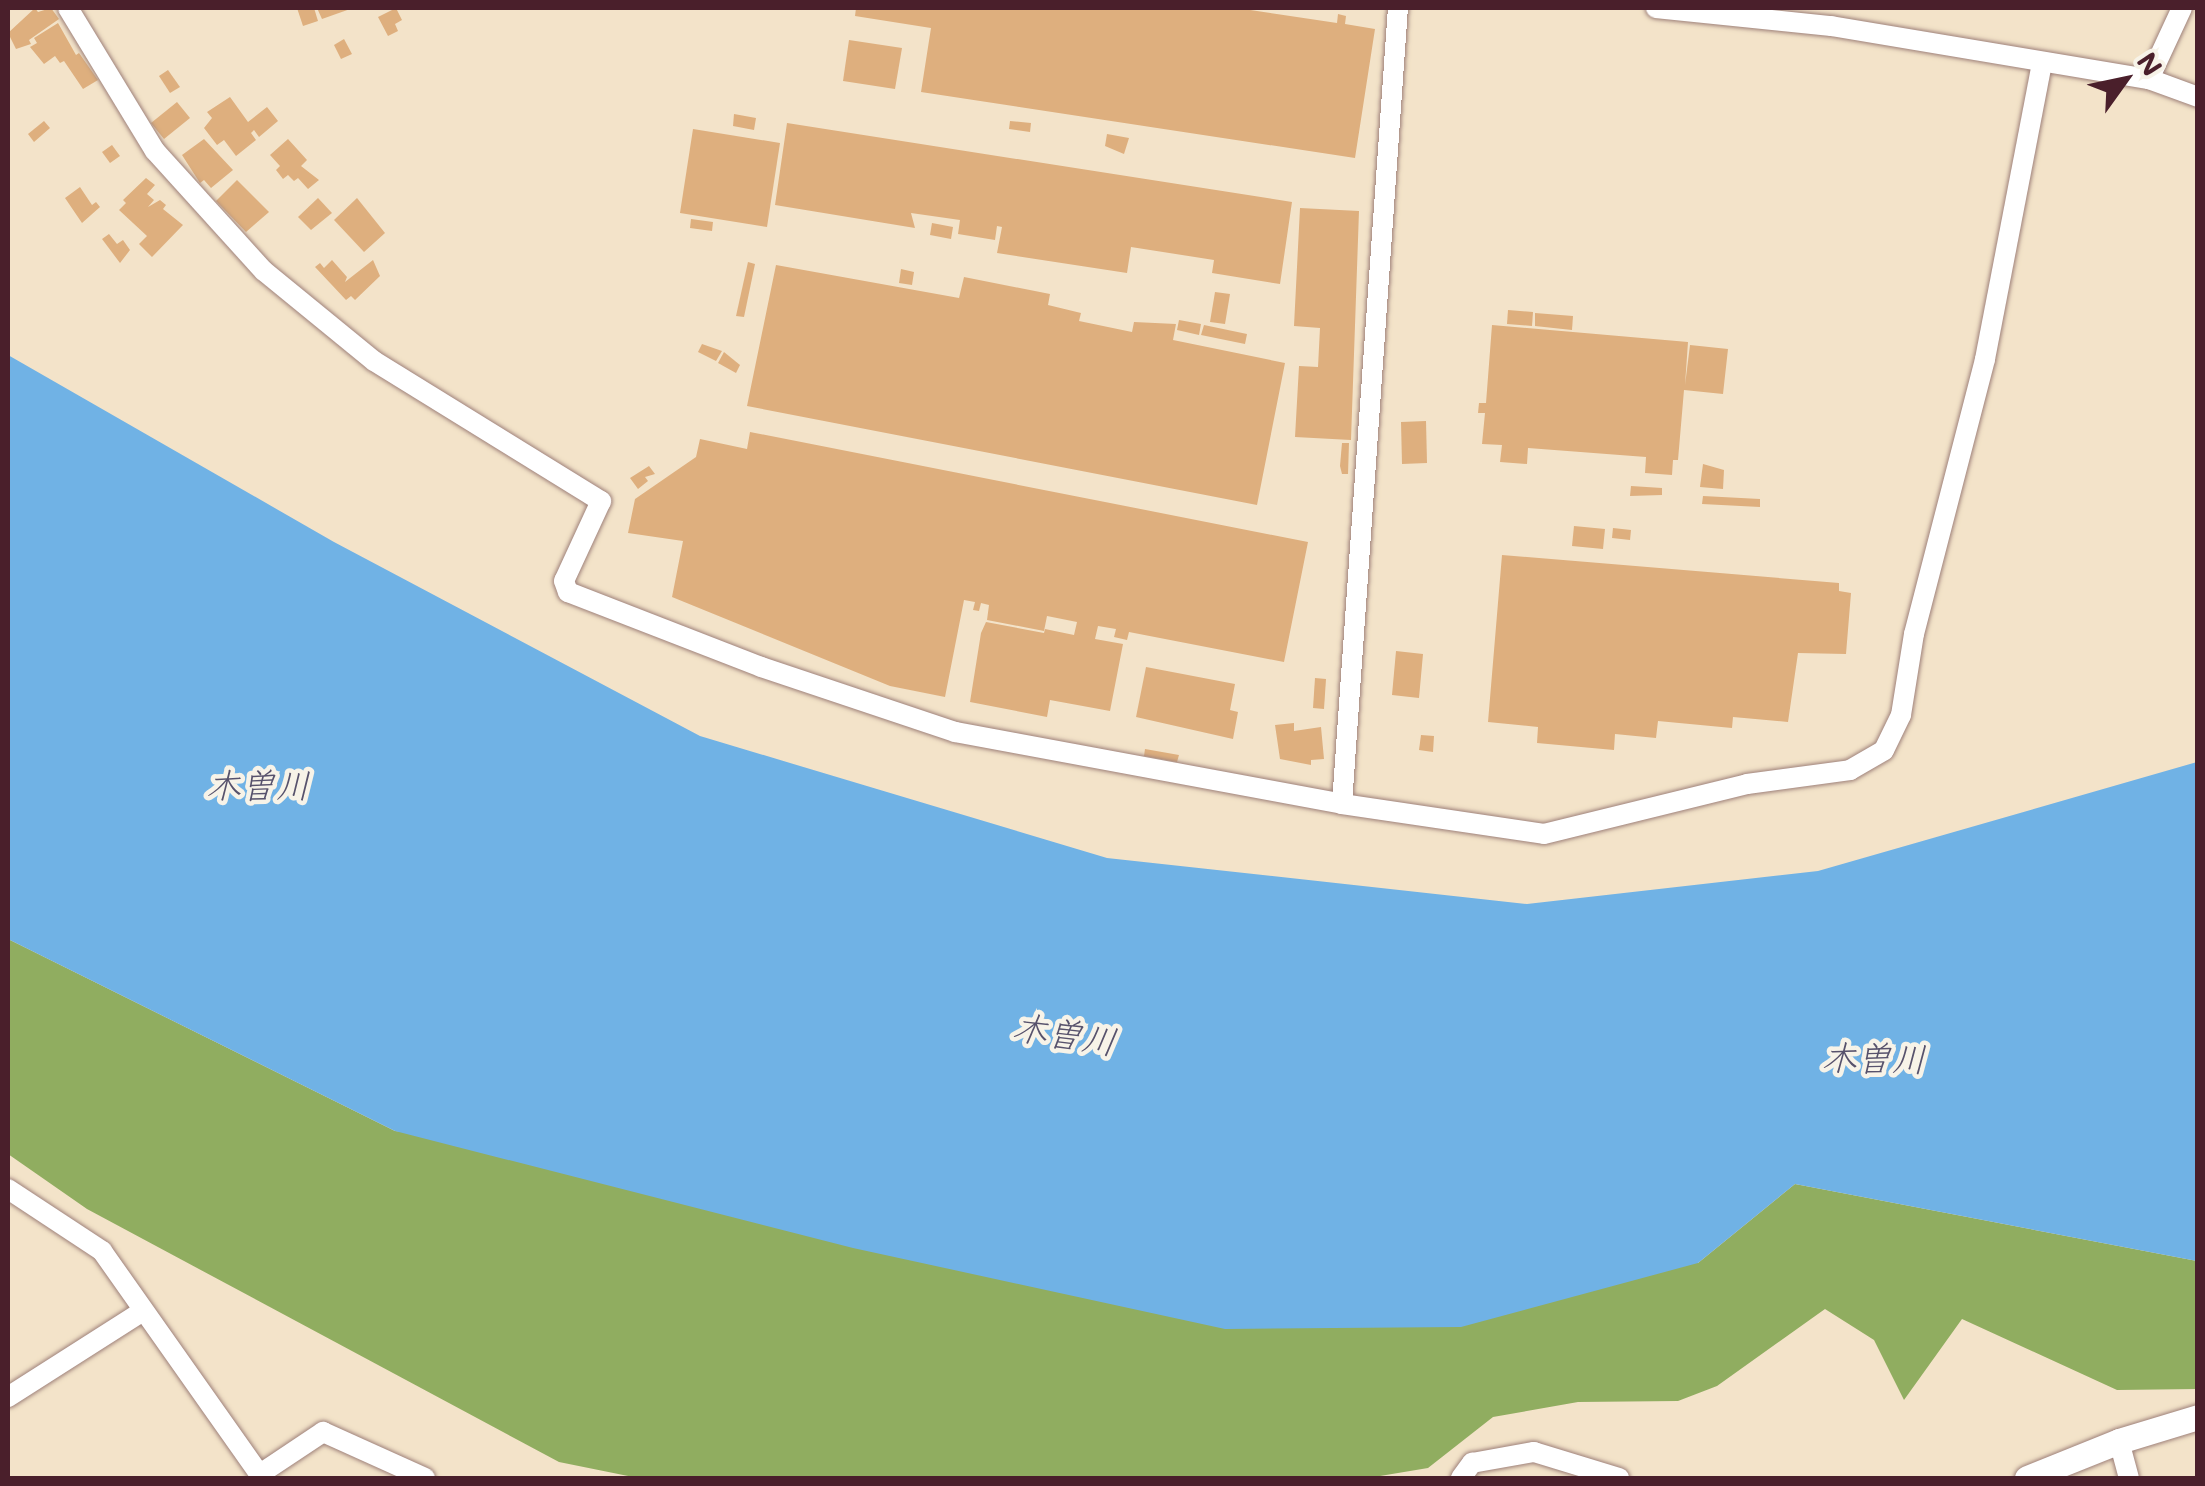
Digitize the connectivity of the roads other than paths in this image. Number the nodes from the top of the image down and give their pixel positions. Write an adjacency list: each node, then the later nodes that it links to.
1 (68, 8): 9 (street)
2 (1398, 8): 9 (street)
3 (1656, 8): 5 (street)
4 (2182, 8): 7 (street)
5 (1833, 17): 6 (street)
6 (2042, 62): 7 (street); 9 (street)
7 (2148, 79): 8 (street)
8 (2198, 97)
9 (1342, 804)
10 (8, 1188): 11 (street)
11 (144, 1311): 12 (street); 15 (street)
12 (8, 1397)
13 (2198, 1417): 14 (main road)
14 (2119, 1441): 19 (main road); 20 (street)
15 (261, 1476): 16 (street)
16 (425, 1478)
17 (1461, 1478): 18 (street)
18 (1619, 1478)
19 (2027, 1478)
20 (2129, 1478)

